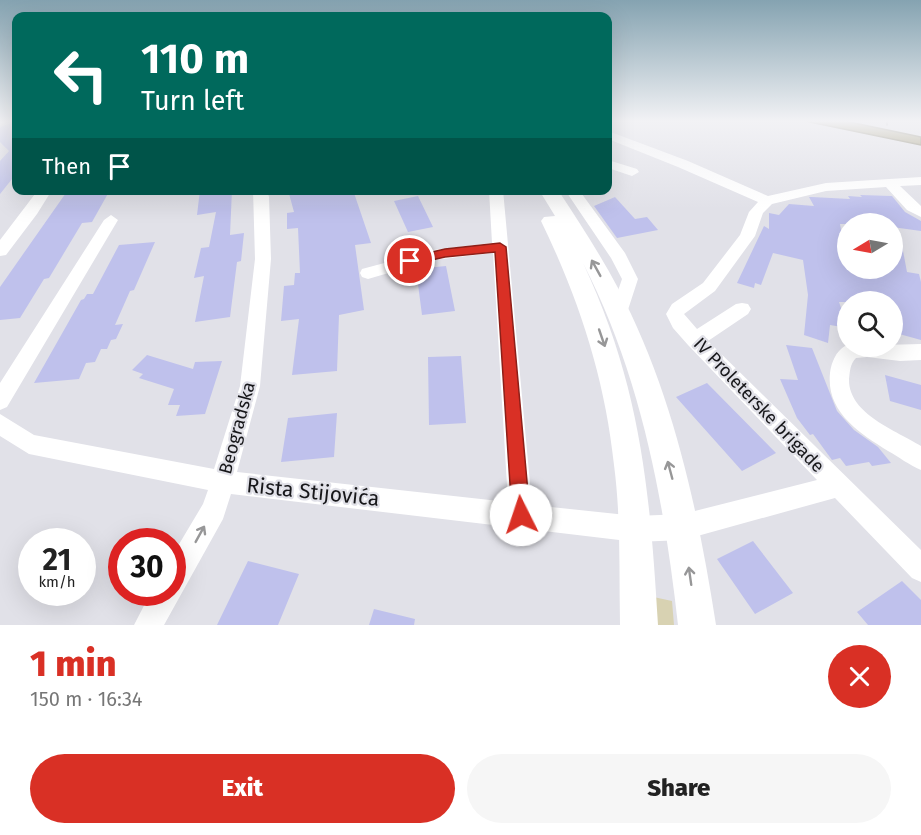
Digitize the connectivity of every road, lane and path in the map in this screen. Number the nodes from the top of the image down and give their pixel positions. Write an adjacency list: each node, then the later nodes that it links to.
1 (647, 150): 12 (street)
2 (612, 165): 3 (street)
3 (632, 172)
4 (921, 181): 5 (street)
5 (889, 183): 12 (street); 13 (street)
6 (42, 195): 16 (street)
7 (260, 195): 25 (street, Beogradska)
8 (496, 195): 15 (street)
9 (536, 195): 29 (main road, one-way to 29)
10 (551, 195): 19 (main road, one-way to 10)
11 (576, 195): 19 (street)
12 (767, 201): 20 (street, IV Proleterske brigade)
13 (921, 213)
14 (111, 220): 22 (street)
15 (500, 247): 17 (street); 27 (street)
16 (0, 251)
17 (368, 273)
18 (742, 309): 20 (street)
19 (619, 314): 28 (main road, one-way to 19)
20 (695, 340): 26 (street, IV Proleterske brigade)
21 (921, 352): 24 (street)
22 (0, 400)
23 (0, 424): 25 (street, Rista Stijovića)
24 (921, 459)
25 (222, 482): 27 (street, Rista Stijovića); 30 (street, Beogradska, one-way to 25)
26 (838, 486): 28 (street, IV Proleterske brigade); 31 (street, IV Proleterske brigade)
27 (521, 515): 29 (street, Rista Stijovića)
28 (683, 527): 29 (street, IV Proleterske brigade); 35 (main road, one-way to 28)
29 (636, 529): 34 (main road)
30 (186, 558)
31 (921, 568)
32 (159, 606): 33 (street)
33 (148, 625)
34 (639, 625)
35 (697, 625)

